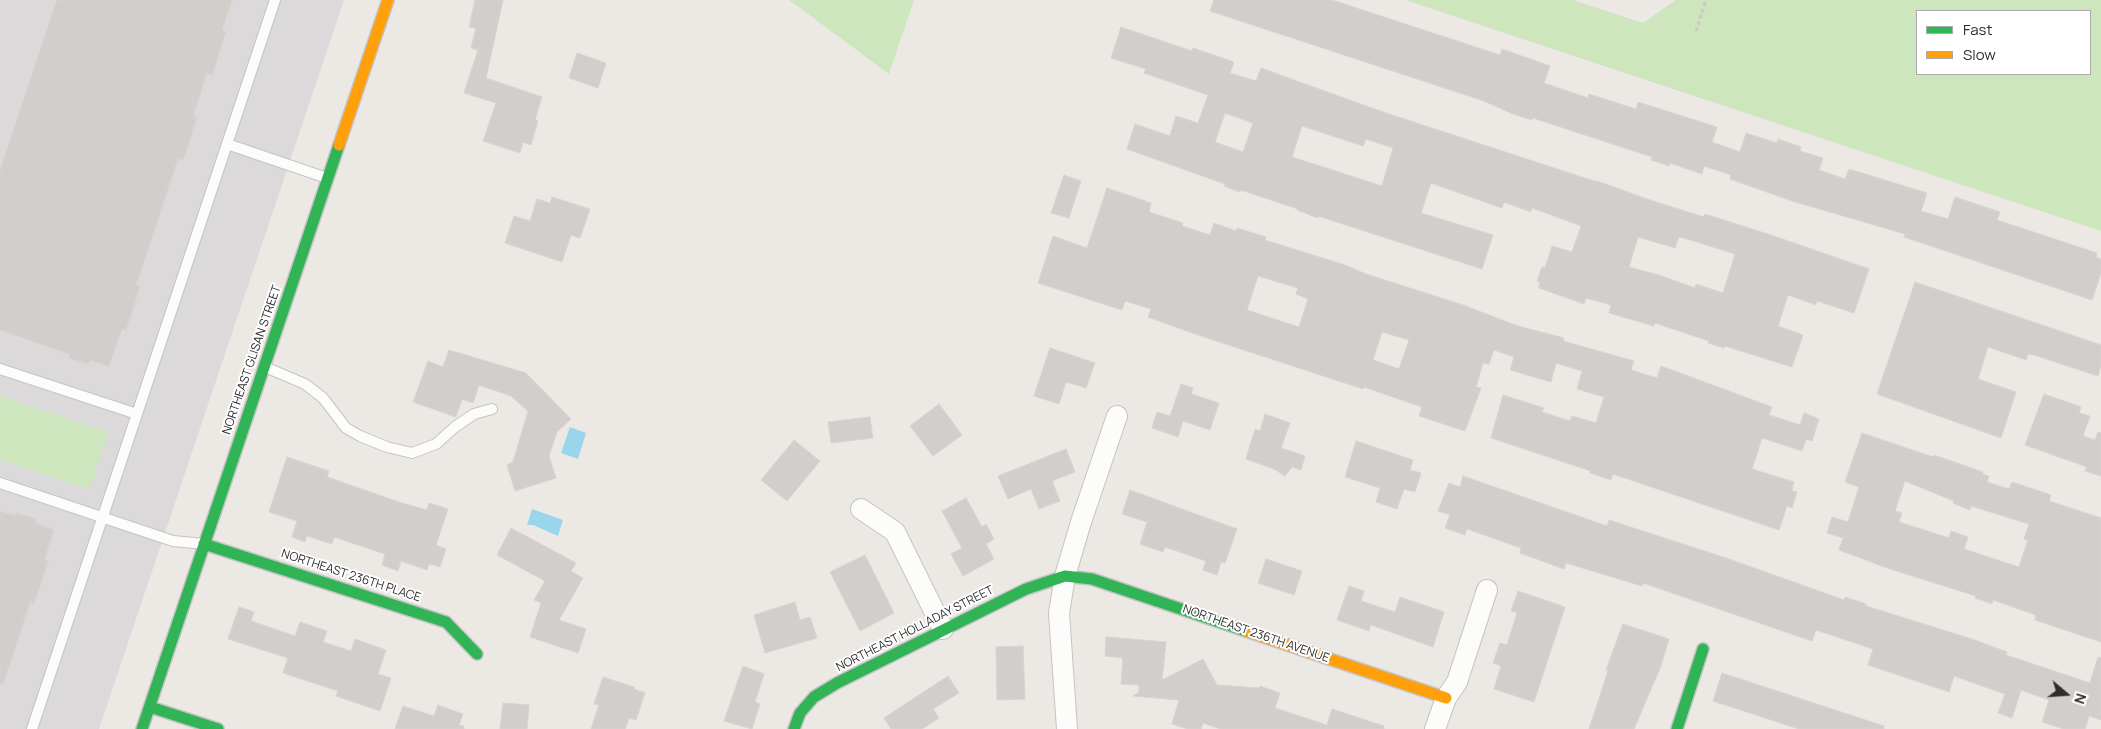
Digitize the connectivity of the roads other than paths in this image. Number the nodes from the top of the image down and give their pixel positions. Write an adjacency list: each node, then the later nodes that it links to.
1 (275, 0): 3 (lane)
2 (388, 0): 4 (street, NORTHEAST GLISAN STREET)
3 (227, 144): 4 (lane); 8 (lane)
4 (327, 178): 5 (street, NORTHEAST GLISAN STREET)
5 (264, 366): 7 (lane); 13 (street, NORTHEAST GLISAN STREET)
6 (0, 369): 8 (lane)
7 (492, 409)
8 (137, 414): 12 (lane)
9 (1117, 416): 14 (street)
10 (0, 483): 12 (lane)
11 (861, 509): 16 (street)
12 (102, 518): 13 (lane); 22 (lane)
13 (204, 544): 18 (street, NORTHEAST 236TH PLACE); 20 (street, NORTHEAST GLISAN STREET)
14 (1065, 576): 16 (street, NORTHEAST HOLLADAY STREET); 19 (street, NORTHEAST 236TH AVENUE); 26 (street)
15 (1487, 590): 19 (street)
16 (943, 629): 25 (street, NORTHEAST HOLLADAY STREET)
17 (1703, 649): 21 (street)
18 (477, 654)
19 (1446, 698): 27 (street)
20 (150, 707): 23 (street, NORTHEAST GLISAN STREET); 24 (street)
21 (1682, 728)
22 (32, 729)
23 (142, 729)
24 (218, 729)
25 (794, 729)
26 (1067, 729)
27 (1435, 729)

